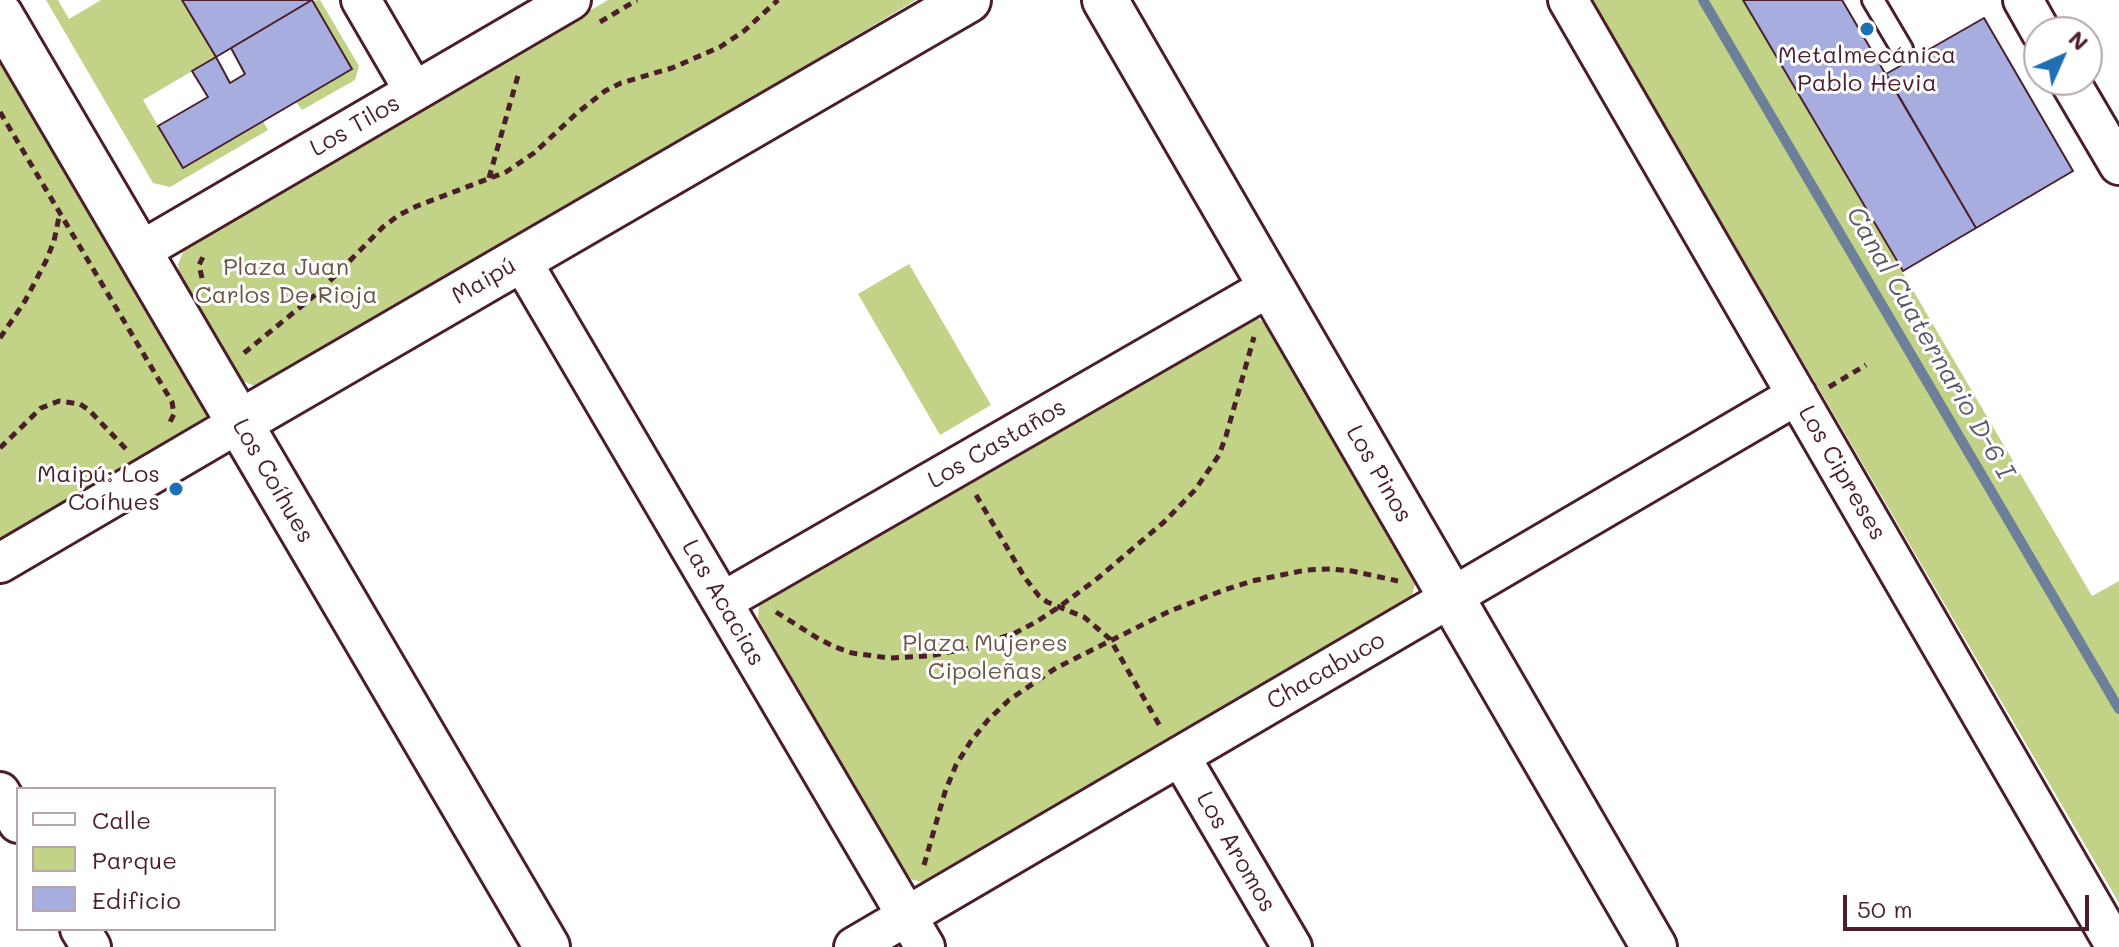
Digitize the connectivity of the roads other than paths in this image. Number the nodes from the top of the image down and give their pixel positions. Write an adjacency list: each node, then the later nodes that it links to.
1 (361, 0): 9 (street)
2 (968, 0): 13 (street, Maipú)
3 (1105, 0): 14 (street, Los Pinos)
4 (1568, 0): 15 (street, Los Cipreses)
5 (1873, 0): 8 (lane)
6 (585, 12): 9 (street, Los Tilos)
7 (0, 15): 12 (street, Los Coíhues)
8 (1902, 49)
9 (414, 91): 12 (street, Los Tilos)
10 (2078, 96): 11 (street)
11 (2119, 165)
12 (139, 252): 16 (street, Los Coíhues)
13 (521, 260): 16 (street, Maipú); 19 (street, Las Acacias)
14 (1271, 286): 18 (street, Los Pinos); 19 (street, Los Castaños)
15 (1812, 392): 18 (street, Chacabuco); 28 (street, Los Cipreses)
16 (239, 423): 17 (street, Maipú); 24 (street, Los Coíhues)
17 (0, 563)
18 (1451, 598): 20 (street, Chacabuco); 27 (street, Los Pinos)
19 (722, 602): 23 (street, Las Acacias)
20 (1172, 744): 23 (street, Chacabuco); 26 (street, Los Aromos)
21 (0, 792): 22 (street)
22 (16, 820)
23 (916, 932): 25 (street, Chacabuco)
24 (547, 947)
25 (854, 947)
26 (1292, 947)
27 (1654, 947)
28 (2116, 947)

